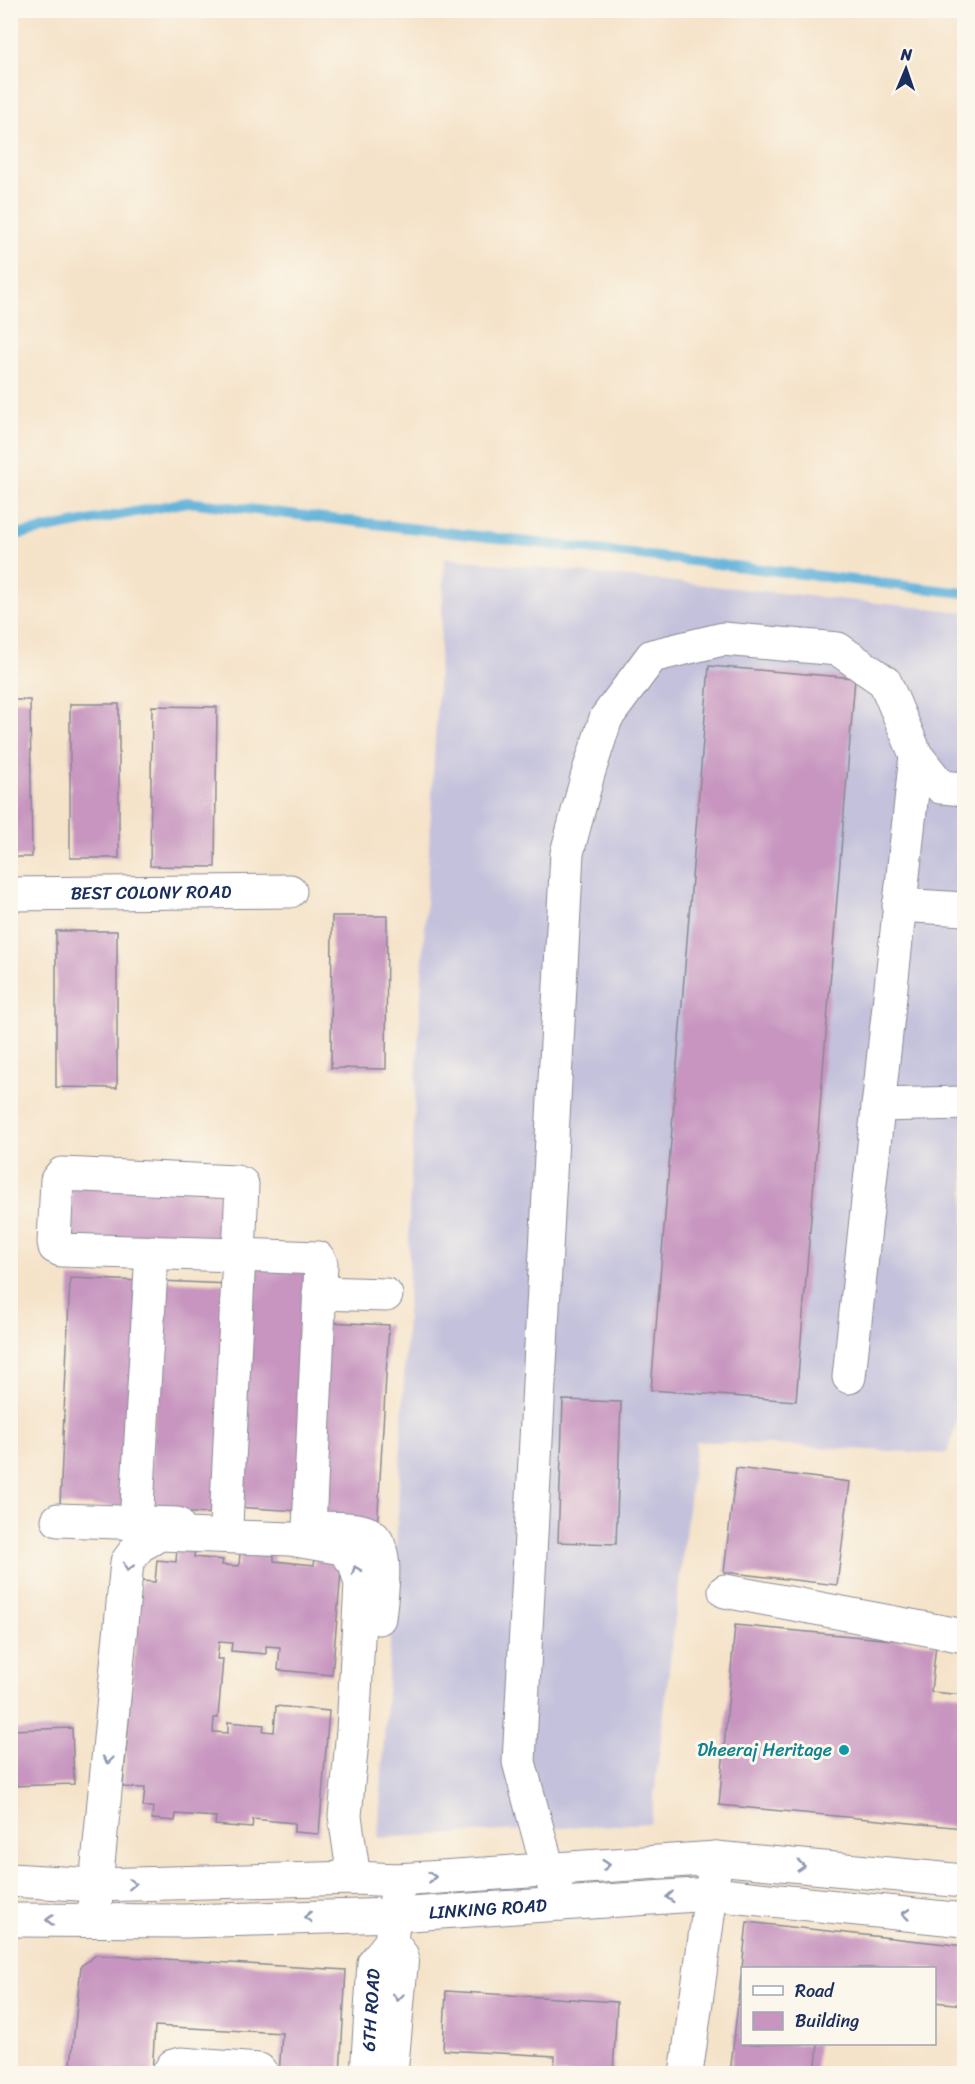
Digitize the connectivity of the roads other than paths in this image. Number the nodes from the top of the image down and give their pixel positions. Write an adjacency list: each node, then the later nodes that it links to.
1 (916, 755): 2 (street); 5 (street); 21 (street)
2 (964, 789)
3 (290, 891): 4 (street, BEST COLONY ROAD)
4 (10, 894)
5 (899, 904): 6 (street); 8 (street)
6 (964, 909)
7 (964, 1103): 8 (street)
8 (878, 1105): 13 (street)
9 (152, 1252): 10 (street); 10 (street); 15 (street)
10 (239, 1256): 11 (street); 16 (street)
11 (319, 1293): 12 (street); 17 (street)
12 (386, 1295)
13 (849, 1377)
14 (58, 1520): 15 (street)
15 (136, 1522): 16 (street)
16 (226, 1525): 17 (street)
17 (309, 1528): 22 (street)
18 (724, 1591): 19 (street)
19 (964, 1636)
20 (716, 1858): 21 (street, LINKING ROAD, one-way to 20); 25 (street, LINKING ROAD, one-way to 25); 27 (street)
21 (548, 1869): 24 (street, LINKING ROAD, one-way to 21); 28 (street)
22 (354, 1878): 24 (street, LINKING ROAD); 26 (street, LINKING ROAD, one-way to 22); 26 (street, one-way to 26); 29 (street)
23 (11, 1880): 26 (street, LINKING ROAD); 30 (street)
24 (398, 1880): 33 (street)
25 (964, 1881)
26 (96, 1885): 31 (street)
27 (711, 1894): 28 (street, LINKING ROAD, one-way to 28); 32 (street, LINKING ROAD, one-way to 27); 38 (street)
28 (561, 1904): 33 (street, LINKING ROAD)
29 (352, 1916): 31 (street, LINKING ROAD, one-way to 31); 33 (street, LINKING ROAD)
30 (10, 1920): 31 (street, LINKING ROAD, one-way to 30)
31 (95, 1920)
32 (964, 1920)
33 (393, 1928): 36 (street, 6TH ROAD); 37 (street, one-way to 37)
34 (168, 2073): 35 (street)
35 (262, 2073)
36 (367, 2073)
37 (391, 2073)
38 (686, 2073)

